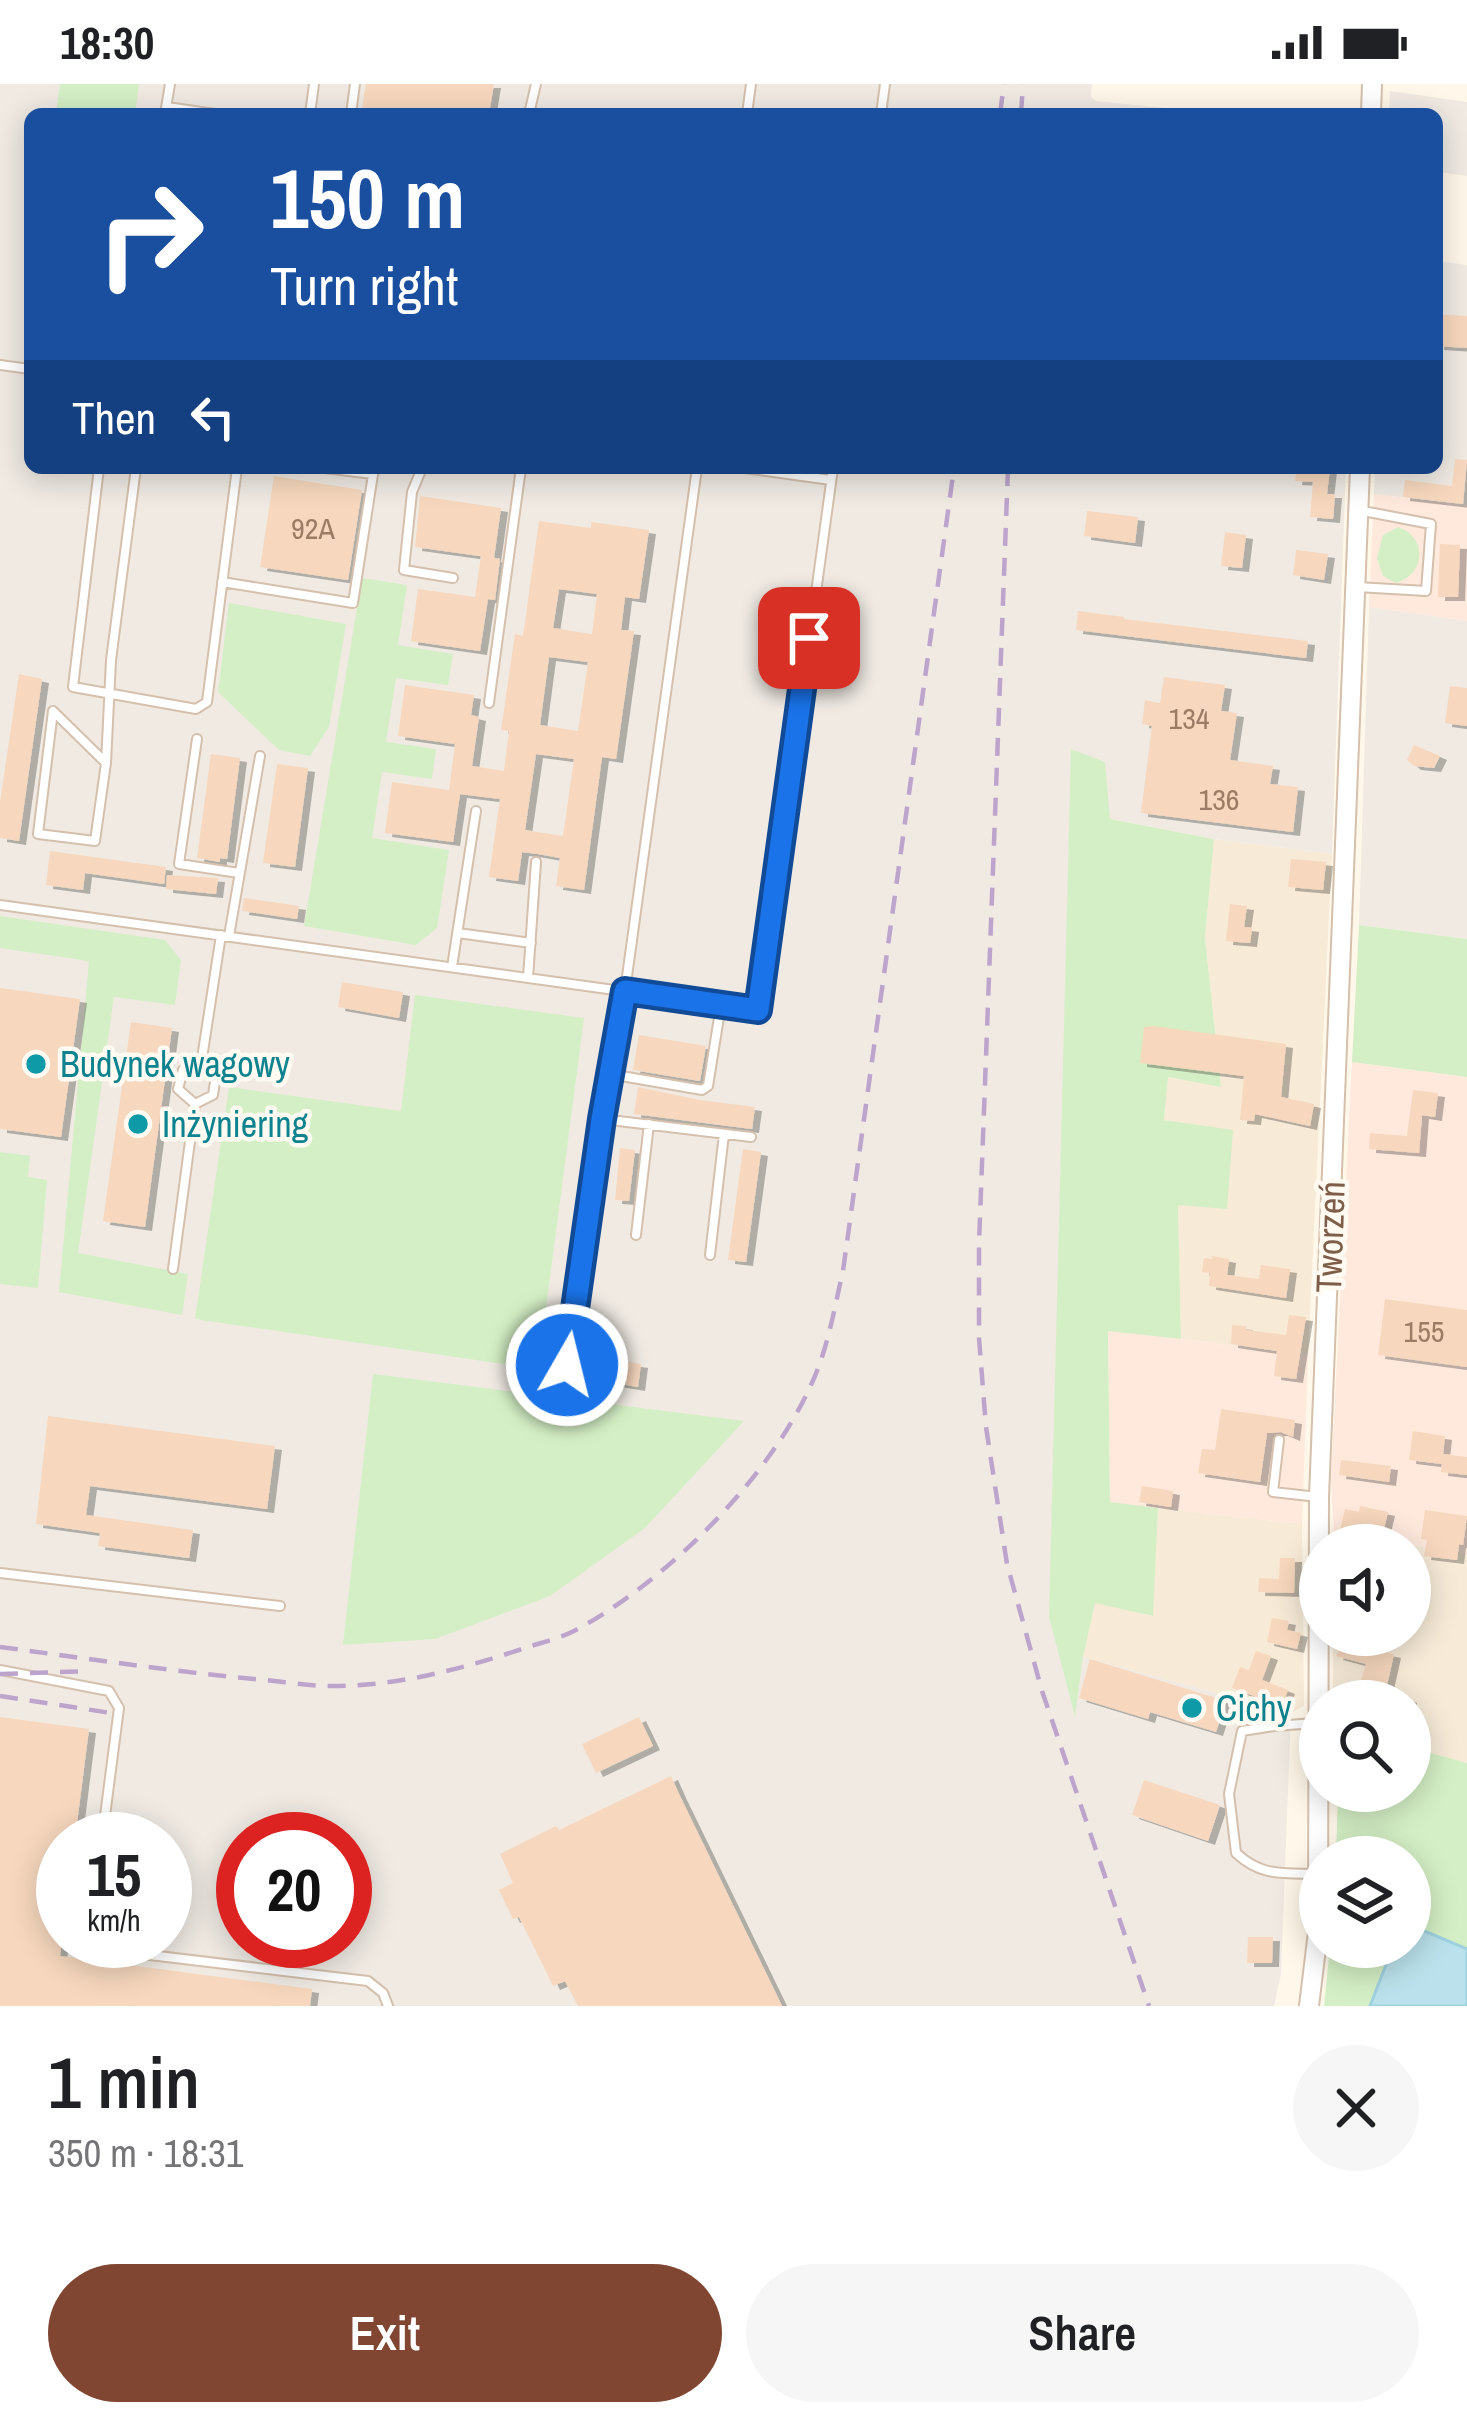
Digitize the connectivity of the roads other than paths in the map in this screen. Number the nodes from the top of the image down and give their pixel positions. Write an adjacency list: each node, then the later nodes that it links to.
1 (98, 474): 16 (lane)
2 (135, 474): 16 (lane)
3 (235, 474): 14 (lane)
4 (374, 474): 14 (lane)
5 (420, 474): 13 (lane)
6 (520, 474): 17 (lane)
7 (696, 474): 30 (lane)
8 (788, 474): 11 (lane)
9 (832, 474): 11 (lane)
10 (1360, 474): 12 (street, Tworzeń)
11 (831, 480): 31 (lane)
12 (1358, 510): 15 (street, Tworzeń); 15 (lane)
13 (453, 578)
14 (222, 582): 16 (lane)
15 (1355, 587): 44 (street, Tworzeń)
16 (110, 695): 20 (lane)
17 (489, 703)
18 (197, 739): 23 (lane)
19 (260, 756): 23 (lane)
20 (106, 763): 20 (lane)
21 (476, 811): 25 (lane)
22 (536, 862): 27 (lane)
23 (239, 873): 26 (lane)
24 (0, 905): 26 (lane)
25 (458, 933): 27 (lane); 28 (lane)
26 (225, 936): 28 (lane); 32 (lane)
27 (531, 944): 29 (lane)
28 (452, 967): 29 (lane)
29 (528, 978): 30 (lane)
30 (625, 991): 31 (lane); 33 (lane)
31 (721, 1004): 33 (lane)
32 (202, 1058): 34 (lane); 34 (lane)
33 (610, 1074): 35 (lane)
34 (195, 1104): 41 (lane)
35 (602, 1119): 36 (lane); 42 (lane)
36 (649, 1124): 37 (lane); 39 (lane)
37 (724, 1134): 38 (lane); 40 (lane)
38 (751, 1137)
39 (636, 1235)
40 (710, 1255)
41 (173, 1269)
42 (567, 1365)
43 (1279, 1440): 44 (lane)
44 (1319, 1497): 48 (street, Tworzeń)
45 (0, 1574): 46 (lane)
46 (280, 1606)
47 (0, 1670): 50 (lane)
48 (1317, 1680)
49 (1299, 1725): 51 (lane)
50 (106, 1812)
51 (1299, 1874)
52 (192, 1960): 54 (lane)
53 (1315, 1968): 55 (street, Tworzeń)
54 (388, 2006)
55 (1309, 2006)

